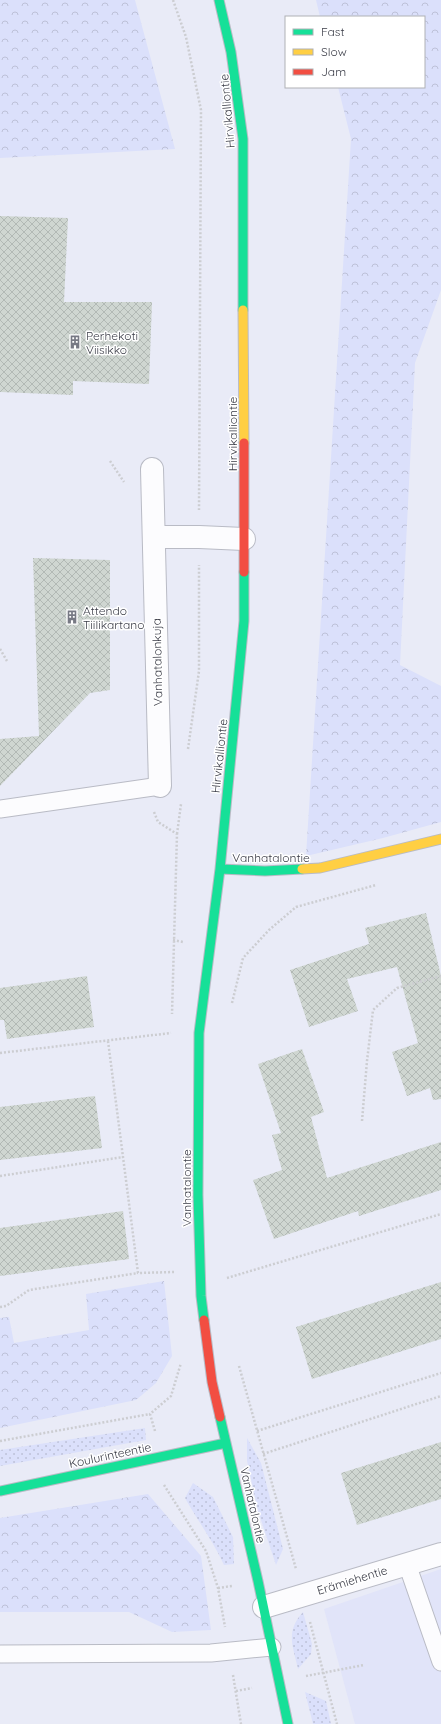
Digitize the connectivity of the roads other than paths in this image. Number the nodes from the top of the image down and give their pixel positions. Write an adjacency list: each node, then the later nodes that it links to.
1 (219, 0): 4 (street, Hirvikalliontie)
2 (152, 469): 3 (street, Vanhatalonkuja)
3 (154, 537): 4 (street); 5 (street, Vanhatalonkuja)
4 (244, 539): 8 (street, Hirvikalliontie)
5 (160, 786): 6 (lane)
6 (0, 809)
7 (441, 839): 8 (street, Vanhatalontie)
8 (220, 869): 9 (street, Vanhatalontie)
9 (226, 1442): 10 (street, Koulurinteentie); 13 (street, Vanhatalontie)
10 (0, 1491)
11 (441, 1554): 12 (street, Erämiehentie)
12 (407, 1564): 13 (street, Erämiehentie); 16 (lane)
13 (264, 1607): 14 (street, Vanhatalontie)
14 (272, 1647): 15 (lane); 17 (street, Vanhatalontie)
15 (0, 1654)
16 (441, 1662)
17 (288, 1724)

